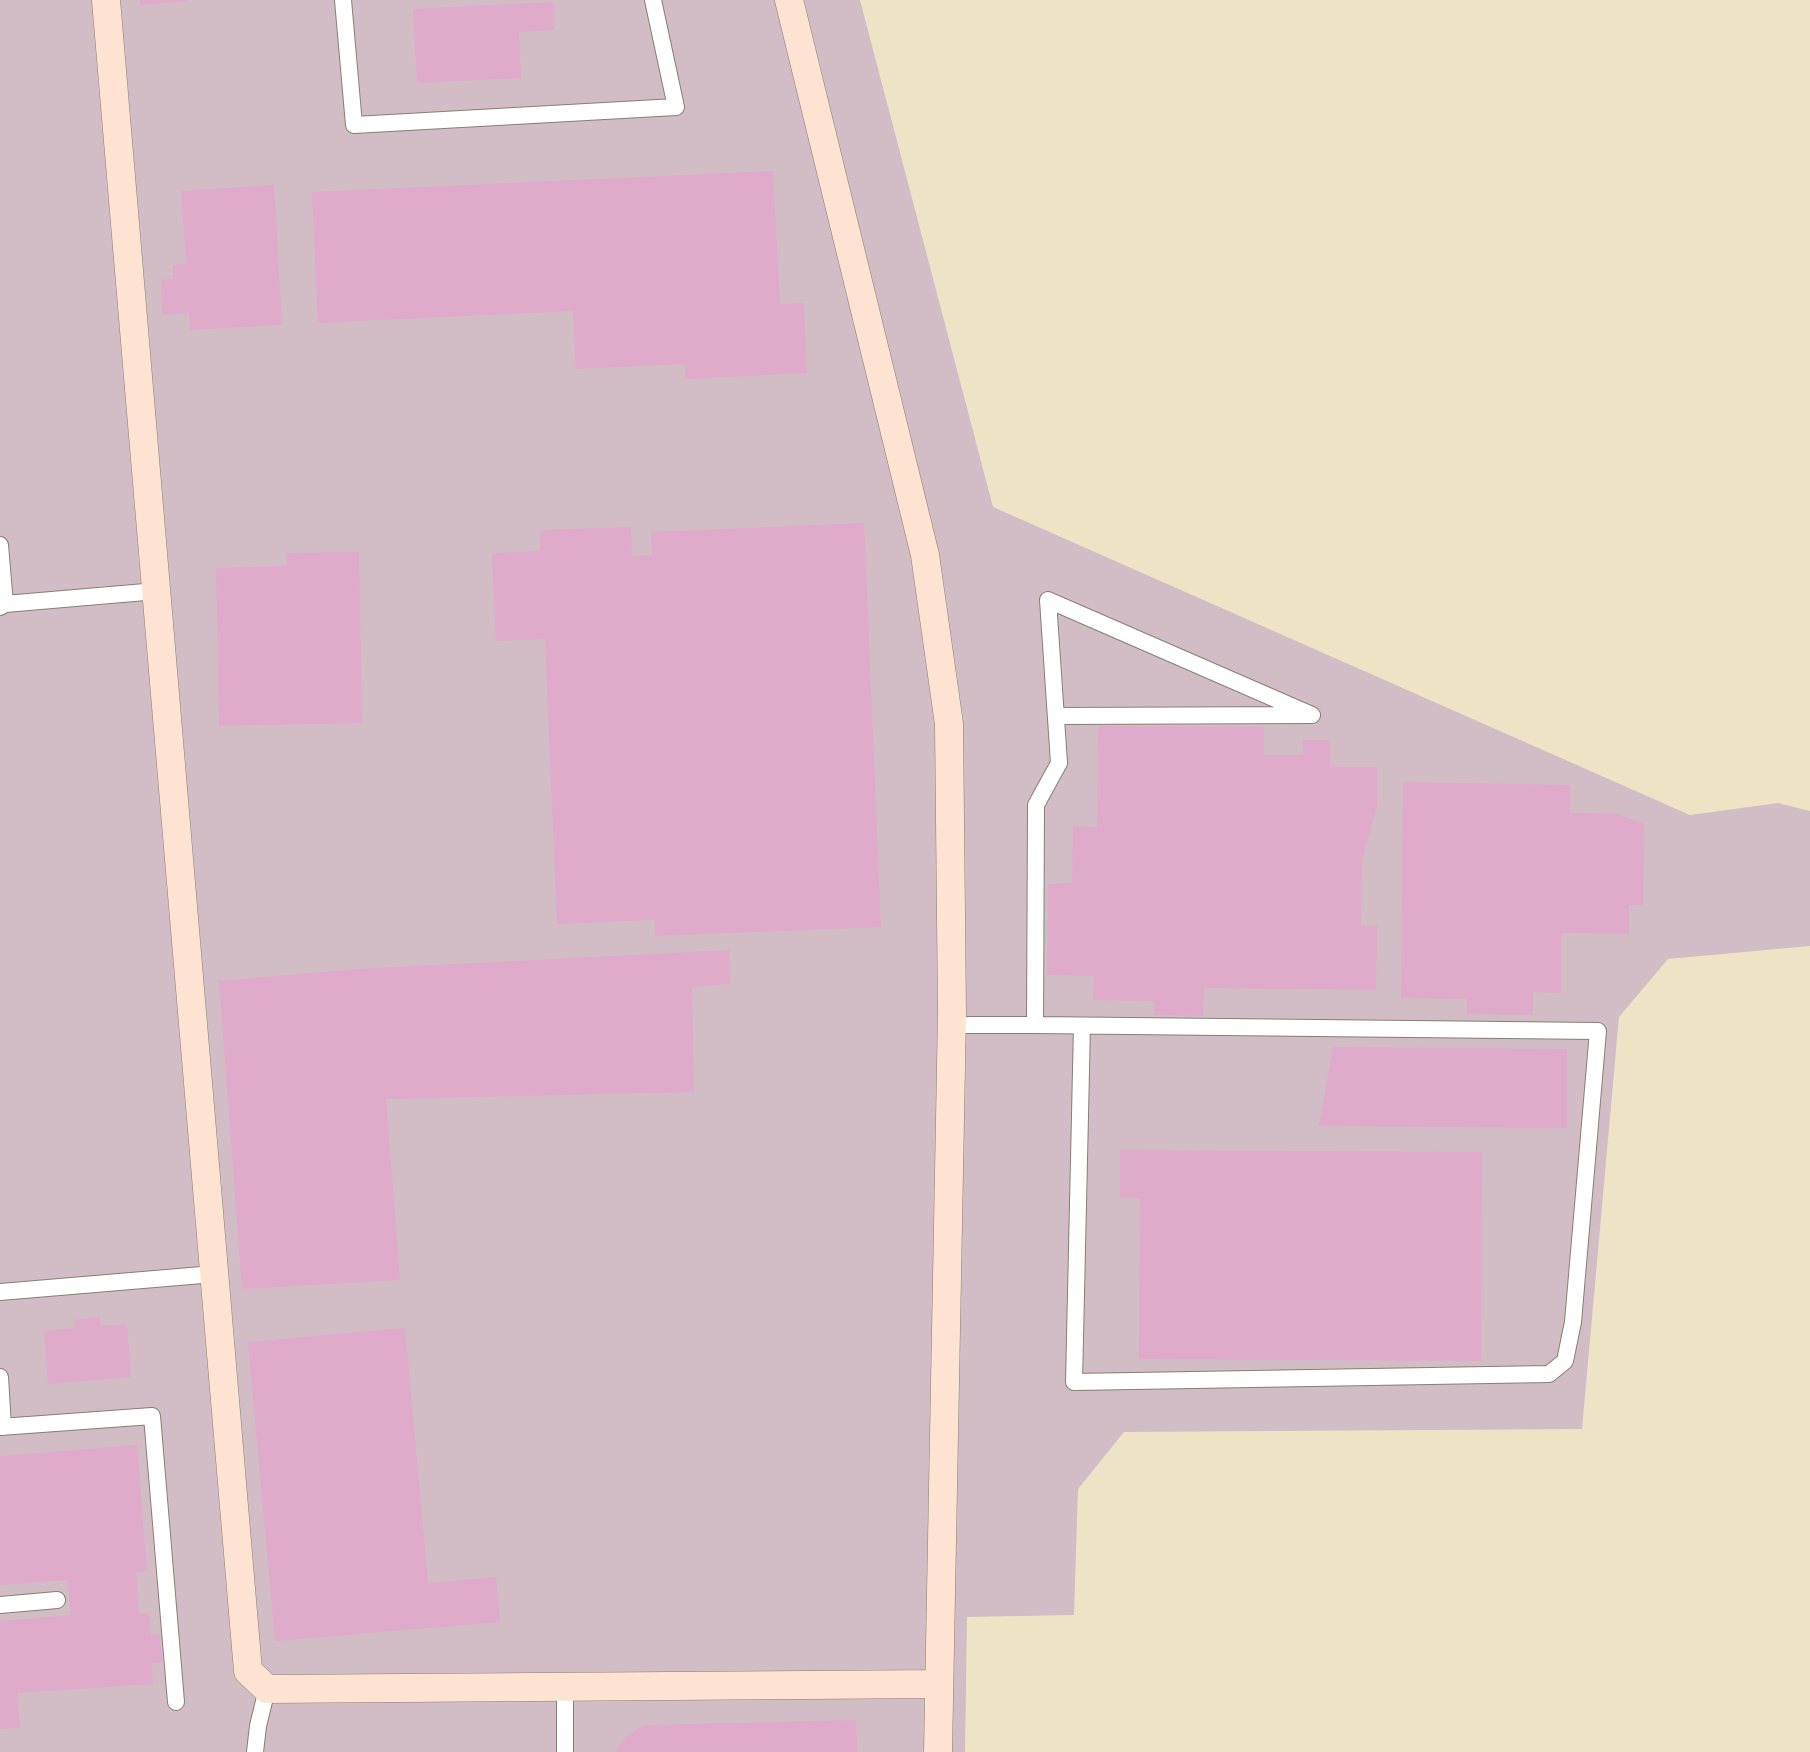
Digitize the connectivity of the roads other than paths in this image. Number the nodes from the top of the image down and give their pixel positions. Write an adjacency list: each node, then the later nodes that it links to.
1 (106, 0): 6 (street)
2 (343, 0): 3 (lane)
3 (653, 0)
4 (789, 0): 9 (street)
5 (0, 545): 7 (lane)
6 (157, 591): 7 (lane); 12 (street)
7 (3, 606)
8 (1056, 716): 8 (lane); 10 (lane)
9 (951, 1025): 10 (lane); 18 (street)
10 (1035, 1025): 11 (lane)
11 (1082, 1026): 11 (lane)
12 (214, 1274): 13 (lane); 20 (street)
13 (0, 1292)
14 (0, 1377): 15 (lane)
15 (2, 1427): 21 (lane)
16 (57, 1600): 17 (lane)
17 (0, 1605)
18 (939, 1684): 19 (street); 24 (street)
19 (565, 1687): 20 (street); 23 (lane)
20 (267, 1689): 22 (lane)
21 (176, 1702)
22 (256, 1752)
23 (565, 1752)
24 (938, 1752)

